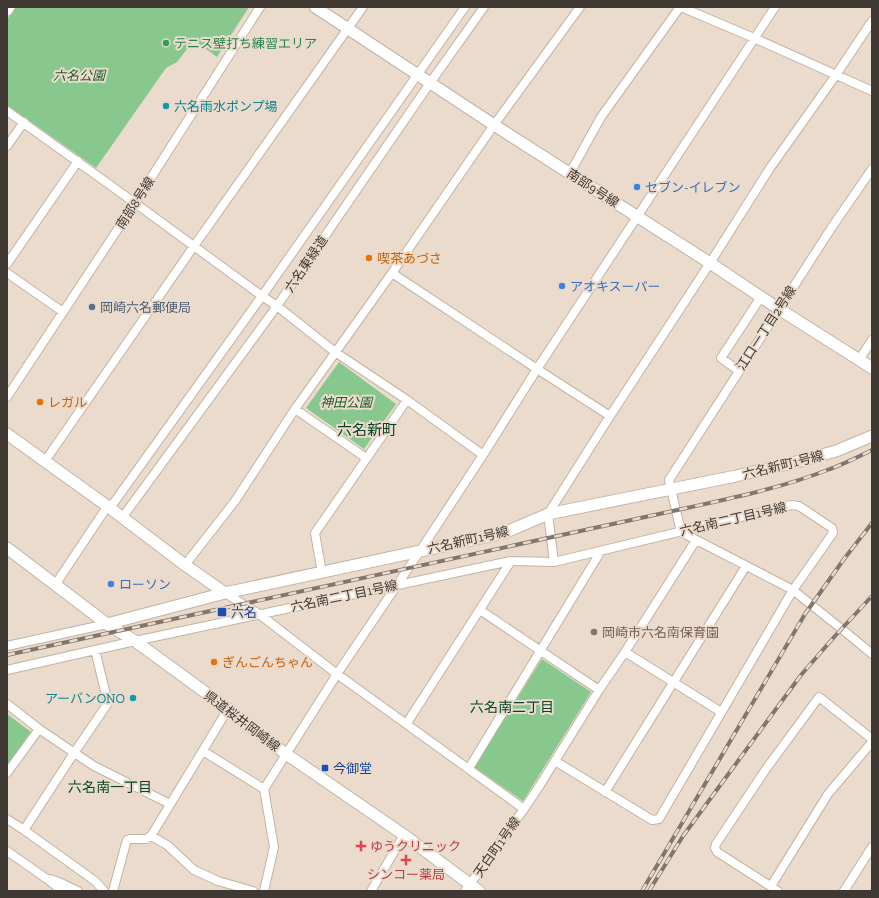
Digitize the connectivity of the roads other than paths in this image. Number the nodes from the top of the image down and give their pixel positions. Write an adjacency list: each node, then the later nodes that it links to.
1 (9, 7): 10 (street)
2 (260, 7): 25 (street, 南部8号線)
3 (315, 7): 12 (street, 南部9号線)
4 (363, 7): 12 (street)
5 (465, 7): 14 (street, 六名東緑道)
6 (484, 7): 16 (street, 六名東緑道)
7 (580, 7): 20 (street)
8 (680, 7): 13 (street); 24 (street)
9 (774, 7): 13 (street)
10 (7, 10)
11 (872, 21): 15 (street)
12 (348, 29): 14 (street, 南部9号線); 27 (street)
13 (754, 38): 15 (street); 26 (street)
14 (418, 75): 16 (street, 南部9号線); 32 (street, 六名東緑道)
15 (836, 75): 17 (street); 28 (street)
16 (430, 83): 20 (street, 南部9号線); 34 (street, 六名東緑道)
17 (872, 91)
18 (7, 111): 19 (street)
19 (24, 122): 21 (street); 22 (street)
20 (494, 125): 24 (street, 南部9号線); 31 (street)
21 (7, 146)
22 (78, 161): 25 (street); 29 (street)
23 (872, 169): 35 (street, 江口一丁目2号線)
24 (570, 173): 26 (street, 南部9号線)
25 (135, 203): 27 (street); 36 (street, 南部8号線)
26 (637, 217): 28 (street, 南部9号線); 41 (street)
27 (194, 246): 32 (street); 51 (street)
28 (710, 263): 33 (street, 南部9号線); 46 (street)
29 (7, 264)
30 (7, 273): 36 (street)
31 (392, 273): 38 (street); 41 (street)
32 (262, 296): 34 (street); 53 (street, 六名東緑道)
33 (761, 297): 35 (street, 南部9号線); 42 (street)
34 (277, 306): 38 (street); 55 (street, 六名東緑道)
35 (779, 309): 39 (street, 南部9号線); 42 (street, 江口一丁目2号線)
36 (63, 312): 43 (street, 南部8号線)
37 (872, 340): 39 (street)
38 (335, 352): 44 (street); 45 (street)
39 (859, 360): 40 (street, 南部9号線)
40 (872, 368)
41 (537, 369): 46 (street); 49 (street)
42 (739, 370): 52 (street, 江口一丁目2号線)
43 (7, 397)
44 (407, 400): 49 (street); 50 (street)
45 (295, 409): 50 (street); 63 (street)
46 (610, 416): 54 (street)
47 (7, 434): 51 (street)
48 (872, 436): 52 (street, 六名新町1号線)
49 (483, 455): 59 (street)
50 (366, 458): 65 (street)
51 (44, 461): 53 (street)
52 (671, 490): 54 (street, 六名新町1号線); 56 (street)
53 (108, 508): 55 (street); 66 (street, 六名東緑道)
54 (548, 514): 59 (street, 六名新町1号線); 62 (street)
55 (122, 518): 63 (street)
56 (681, 532): 57 (street); 60 (street, 六名南二丁目1号線); 68 (street, 六名南二丁目1号線)
57 (696, 540): 64 (street); 77 (street, 天白町1号線)
58 (7, 548): 66 (street, 県道桜井岡崎線)
59 (420, 551): 65 (street, 六名新町1号線); 67 (street)
60 (602, 551): 62 (street, 六名南二丁目1号線); 76 (street)
61 (512, 561): 62 (street, 六名南二丁目1号線); 67 (street, 六名南二丁目1号線); 70 (street)
62 (554, 562)
63 (185, 565): 69 (street)
64 (746, 566): 68 (street); 81 (street)
65 (322, 572): 69 (street, 六名新町1号線)
66 (56, 585): 72 (street, 県道桜井岡崎線)
67 (397, 585): 71 (street, 六名南二丁目1号線); 80 (street)
68 (792, 590): 78 (street); 85 (street, 六名南二丁目1号線)
69 (225, 593): 71 (street); 72 (street, 六名新町1号線)
70 (480, 610): 76 (street); 86 (street)
71 (259, 614): 73 (street, 六名南二丁目1号線); 80 (street)
72 (107, 624): 73 (street, 県道桜井岡崎線); 74 (street)
73 (135, 641): 75 (street, 六名南二丁目1号線); 84 (street, 県道桜井岡崎線)
74 (7, 646)
75 (95, 650): 79 (street, 六名南二丁目1号線); 91 (street)
76 (540, 651): 82 (street); 94 (street)
77 (625, 652): 81 (street); 82 (street, 天白町1号線)
78 (872, 654)
79 (7, 670)
80 (337, 674): 86 (street); 92 (street)
81 (674, 682): 85 (street); 97 (street)
82 (599, 690): 93 (street, 天白町1号線)
83 (7, 704): 87 (street)
84 (228, 709): 90 (street); 92 (street, 県道桜井岡崎線)
85 (721, 712): 97 (street, 六名南二丁目1号線)
86 (406, 723): 94 (street)
87 (39, 728): 91 (street); 95 (street)
88 (872, 739): 108 (street)
89 (872, 742): 108 (street)
90 (203, 751): 96 (street); 98 (street)
91 (74, 753): 98 (street); 101 (street)
92 (286, 754): 96 (street); 102 (street, 県道桜井岡崎線)
93 (555, 761): 97 (street); 99 (street, 天白町1号線)
94 (468, 768): 99 (street)
95 (7, 773)
96 (264, 789): 114 (street)
97 (605, 792)
98 (170, 804): 103 (street)
99 (524, 809): 107 (street, 天白町1号線)
100 (7, 819): 101 (street)
101 (24, 830): 111 (street)
102 (404, 835): 107 (street, 県道桜井岡崎線); 115 (street)
103 (151, 836): 112 (street); 113 (street)
104 (872, 847): 116 (street)
105 (7, 851): 106 (street)
106 (47, 879): 109 (street); 110 (street)
107 (472, 889)
108 (775, 889)
109 (62, 891)
110 (78, 891)
111 (104, 891)
112 (113, 891)
113 (253, 891)
114 (264, 891)
115 (370, 891)
116 (844, 891)

